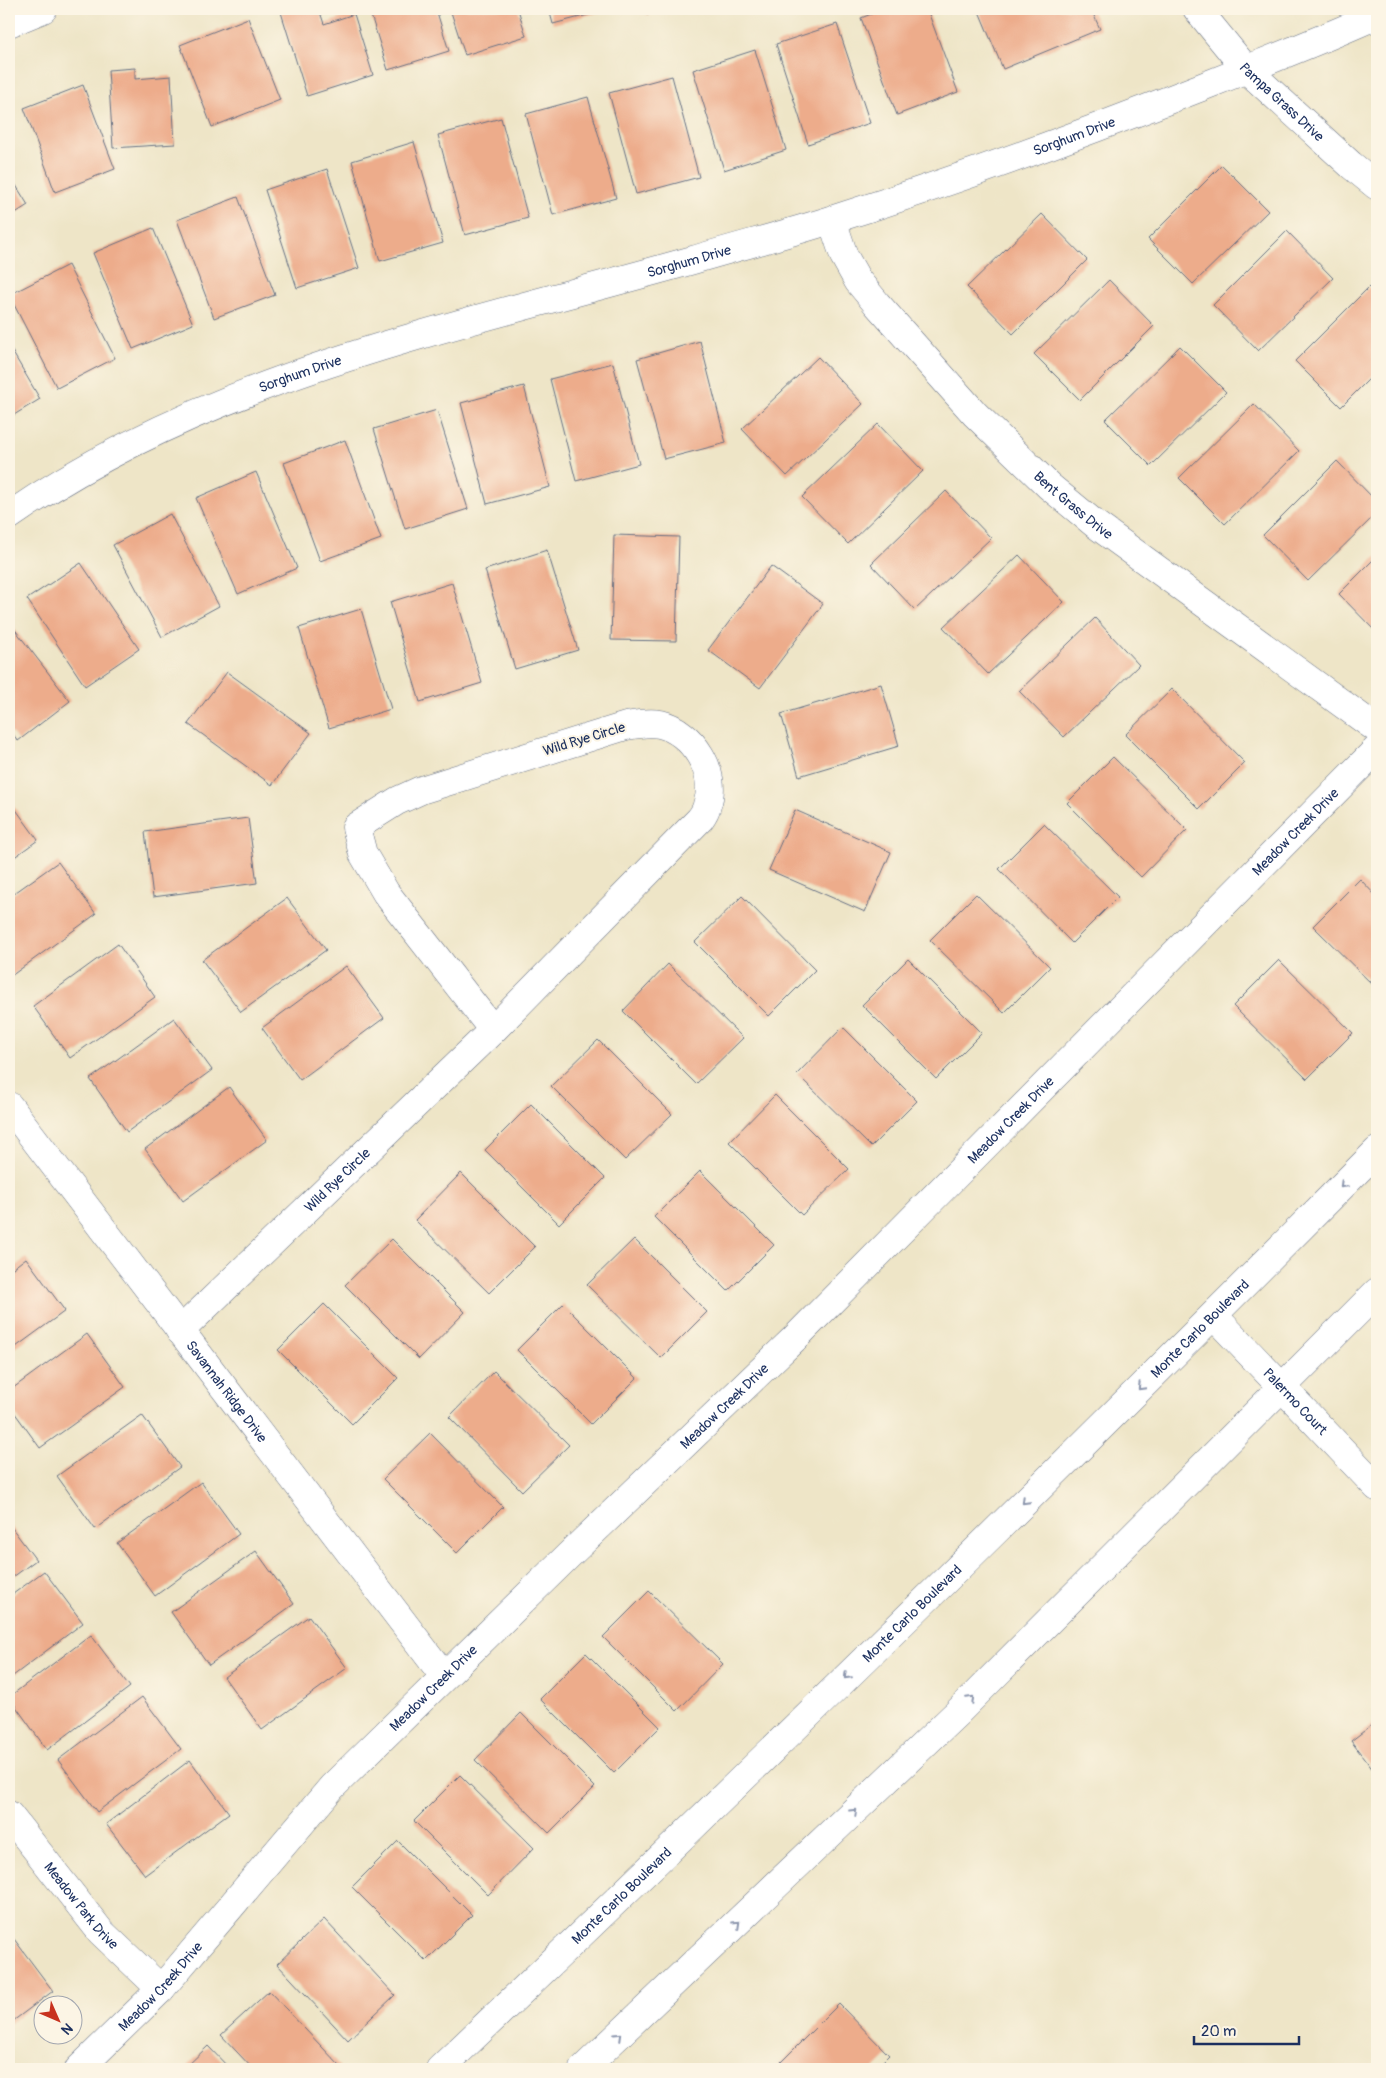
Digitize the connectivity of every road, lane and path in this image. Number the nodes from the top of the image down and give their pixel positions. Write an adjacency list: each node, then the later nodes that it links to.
1 (43, 9): 4 (street)
2 (1197, 9): 5 (street, Pampa Grass Drive)
3 (1377, 15): 5 (street, Sorghum Drive)
4 (9, 23)
5 (1246, 69): 6 (street, Pampa Grass Drive); 7 (street, Sorghum Drive)
6 (1377, 186)
7 (832, 220): 8 (street, Sorghum Drive); 9 (street, Bent Grass Drive)
8 (9, 516)
9 (1377, 729)
10 (1377, 749): 19 (street, Meadow Creek Drive)
11 (493, 1030): 11 (street, Wild Rye Circle); 16 (street, Wild Rye Circle)
12 (9, 1106): 16 (street, Savannah Ridge Drive)
13 (1377, 1151): 15 (street, Monte Carlo Boulevard, one-way to 15)
14 (1377, 1292): 17 (street)
15 (1214, 1316): 17 (street, Palermo Court); 23 (street, Monte Carlo Boulevard, one-way to 23)
16 (180, 1331): 19 (street, Savannah Ridge Drive)
17 (1283, 1387): 18 (street, Palermo Court); 24 (street, one-way to 17)
18 (1377, 1487)
19 (444, 1676): 21 (street, Meadow Creek Drive)
20 (9, 1815): 21 (street, Meadow Park Drive)
21 (161, 1988): 22 (street, Meadow Creek Drive)
22 (79, 2069)
23 (440, 2069)
24 (584, 2069)

